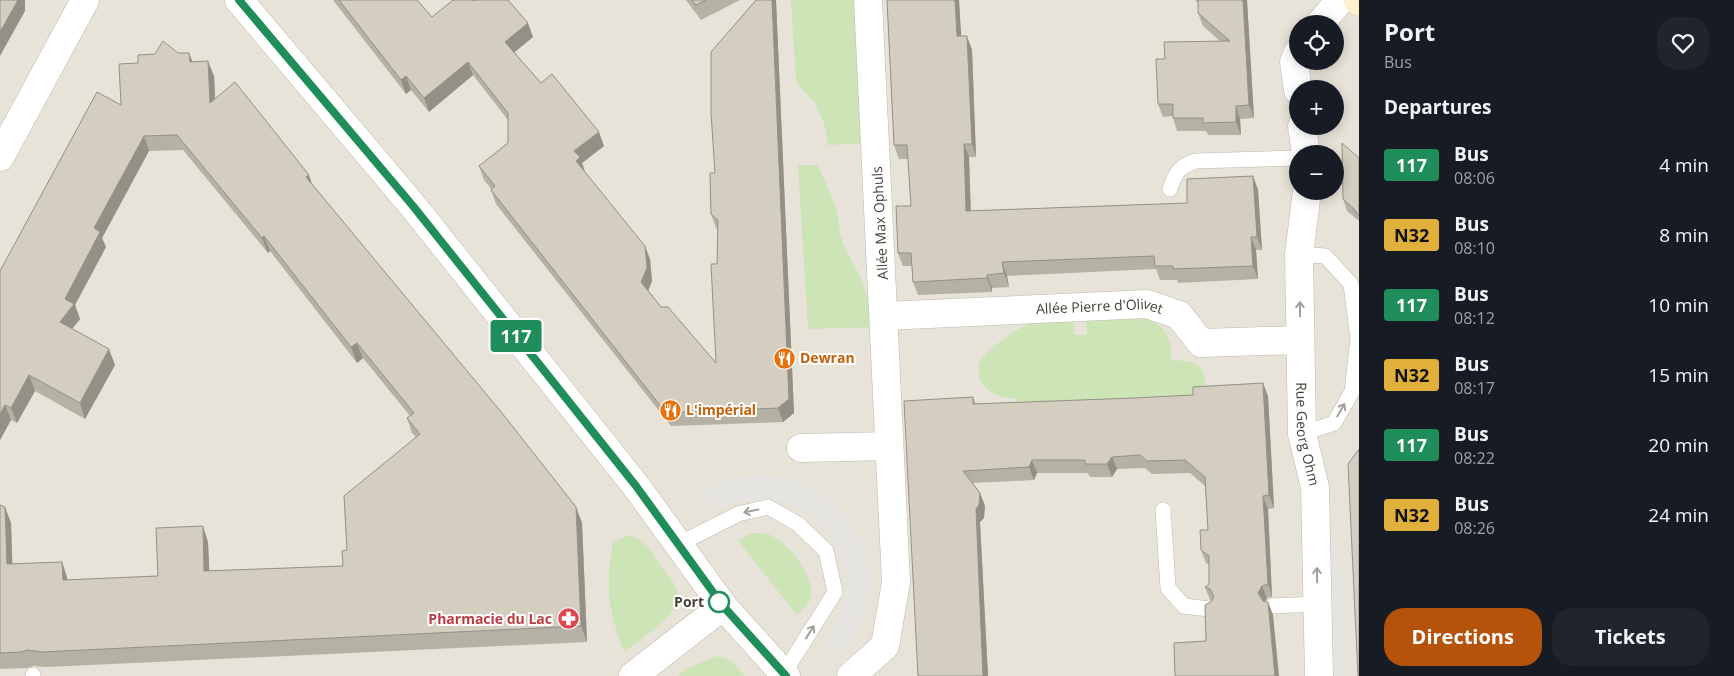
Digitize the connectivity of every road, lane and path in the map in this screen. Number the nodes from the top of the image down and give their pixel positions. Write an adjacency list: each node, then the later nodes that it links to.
1 (85, 0): 6 (street)
2 (239, 0): 17 (street)
3 (868, 0): 11 (street, Allée Max Ophuls)
4 (1340, 0): 5 (street)
5 (1328, 15)
6 (0, 157)
7 (1289, 158): 8 (lane)
8 (1170, 189)
9 (1307, 200): 10 (street, Rue Georg Ohm)
10 (1298, 254): 12 (street, Rue Georg Ohm, one-way to 10); 13 (lane, one-way to 10)
11 (885, 316): 12 (street, Allée Pierre d'Olivet); 14 (street, Allée Max Ophuls)
12 (1300, 340): 13 (street, Rue Georg Ohm)
13 (1302, 434): 18 (street, Rue Georg Ohm, one-way to 13)
14 (889, 446): 15 (street); 24 (street, Allée Max Ophuls)
15 (801, 448)
16 (1163, 510): 21 (lane)
17 (680, 544): 19 (street); 22 (lane, one-way to 17)
18 (1317, 604): 20 (lane); 25 (street, Rue Georg Ohm)
19 (723, 606): 22 (street); 23 (street)
20 (1272, 606)
21 (1209, 609)
22 (785, 674)
23 (633, 676)
24 (851, 676)
25 (1319, 676)

